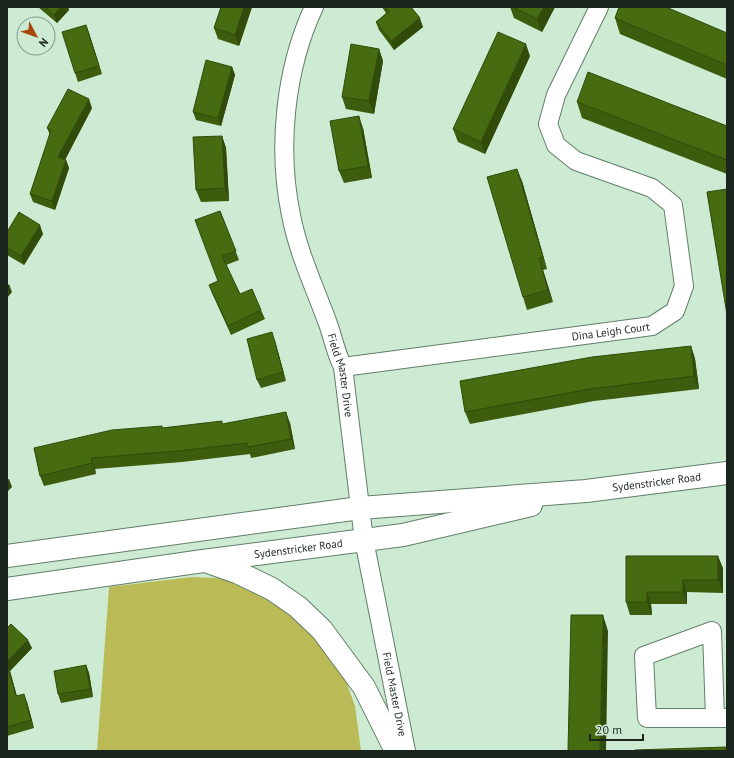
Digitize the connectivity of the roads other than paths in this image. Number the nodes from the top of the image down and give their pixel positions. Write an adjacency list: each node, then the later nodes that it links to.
1 (314, 7): 3 (street, Field Master Drive)
2 (599, 7): 3 (street, Dina Leigh Court)
3 (343, 367): 6 (street, Field Master Drive)
4 (727, 473): 5 (main road, Sydenstricker Road)
5 (586, 492): 6 (main road, Sydenstricker Road); 7 (main road, Sydenstricker Road)
6 (360, 508): 7 (street, Field Master Drive); 8 (main road, Sydenstricker Road)
7 (364, 540): 9 (main road, Sydenstricker Road); 13 (street, Field Master Drive)
8 (7, 556)
9 (203, 560): 10 (main road, Sydenstricker Road); 12 (main road)
10 (7, 589)
11 (721, 718): 11 (street)
12 (396, 751)
13 (406, 751)

